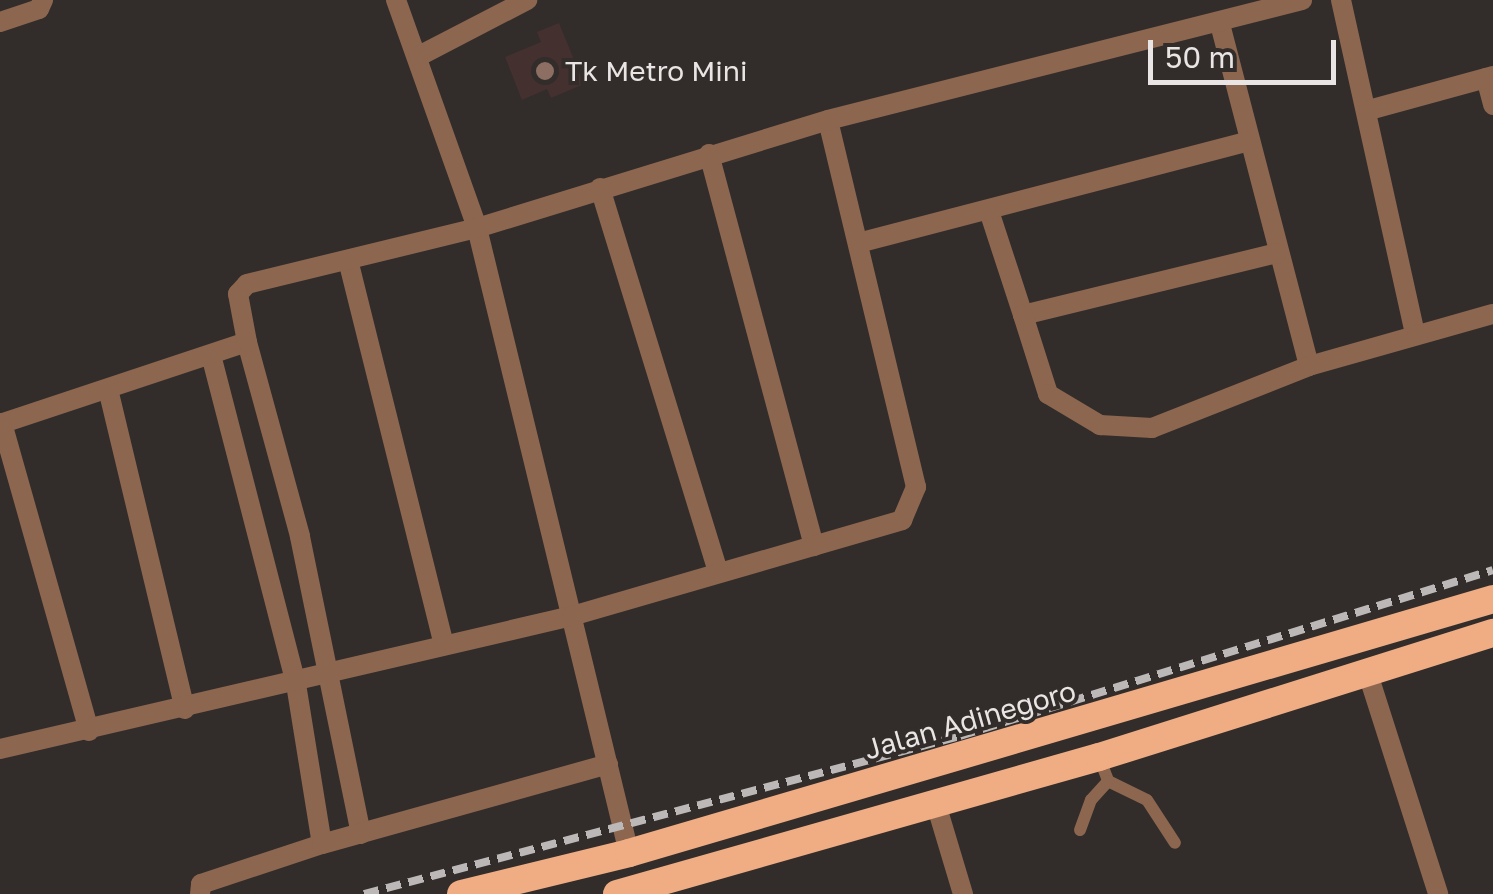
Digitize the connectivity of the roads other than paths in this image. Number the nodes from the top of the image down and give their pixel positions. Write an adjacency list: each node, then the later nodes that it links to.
1 (43, 0): 6 (street)
2 (396, 0): 8 (street)
3 (527, 0): 8 (street)
4 (1302, 0): 7 (street)
5 (1341, 0): 11 (street)
6 (0, 22)
7 (1220, 24): 12 (street); 13 (street)
8 (419, 56): 17 (street)
9 (1489, 77): 10 (street); 11 (street)
10 (1493, 105)
11 (1369, 110): 23 (street)
12 (828, 120): 14 (street); 18 (street)
13 (1250, 141): 16 (street); 19 (street)
14 (709, 154): 15 (street); 30 (street)
15 (600, 188): 17 (street); 32 (street)
16 (990, 214): 18 (street); 22 (street)
17 (477, 228): 20 (street); 34 (street)
18 (862, 242): 30 (street)
19 (1277, 253): 22 (street); 26 (street)
20 (348, 260): 24 (street); 36 (street)
21 (1493, 314): 23 (street)
22 (1023, 316): 26 (street)
23 (1416, 335): 26 (street)
24 (247, 342): 25 (street); 29 (street)
25 (211, 355): 27 (street); 31 (street)
26 (1309, 366)
27 (108, 389): 28 (street); 40 (street)
28 (1, 424): 41 (street)
29 (300, 536): 31 (street); 38 (street)
30 (814, 546): 32 (street)
31 (263, 548): 39 (street)
32 (718, 572): 34 (street)
33 (1493, 599): 50 (highway, Jalan Adinegoro)
34 (572, 616): 36 (street); 43 (street)
35 (1493, 634): 37 (highway)
36 (444, 645): 38 (street)
37 (1368, 674): 44 (highway); 56 (street)
38 (327, 675): 39 (street); 47 (street)
39 (296, 684): 40 (street); 49 (street)
40 (185, 709): 41 (street)
41 (89, 731): 42 (street)
42 (0, 749)
43 (608, 764): 47 (street); 50 (street)
44 (1104, 769): 45 (highway); 46 (lane); 48 (lane)
45 (936, 804): 51 (highway); 55 (street)
46 (1080, 830)
47 (361, 834): 49 (street)
48 (1175, 843)
49 (322, 844): 52 (street)
50 (629, 853): 53 (highway, Jalan Adinegoro)
51 (660, 888): 54 (highway)
52 (200, 894)
53 (462, 894)
54 (617, 894)
55 (963, 894)
56 (1438, 894)

